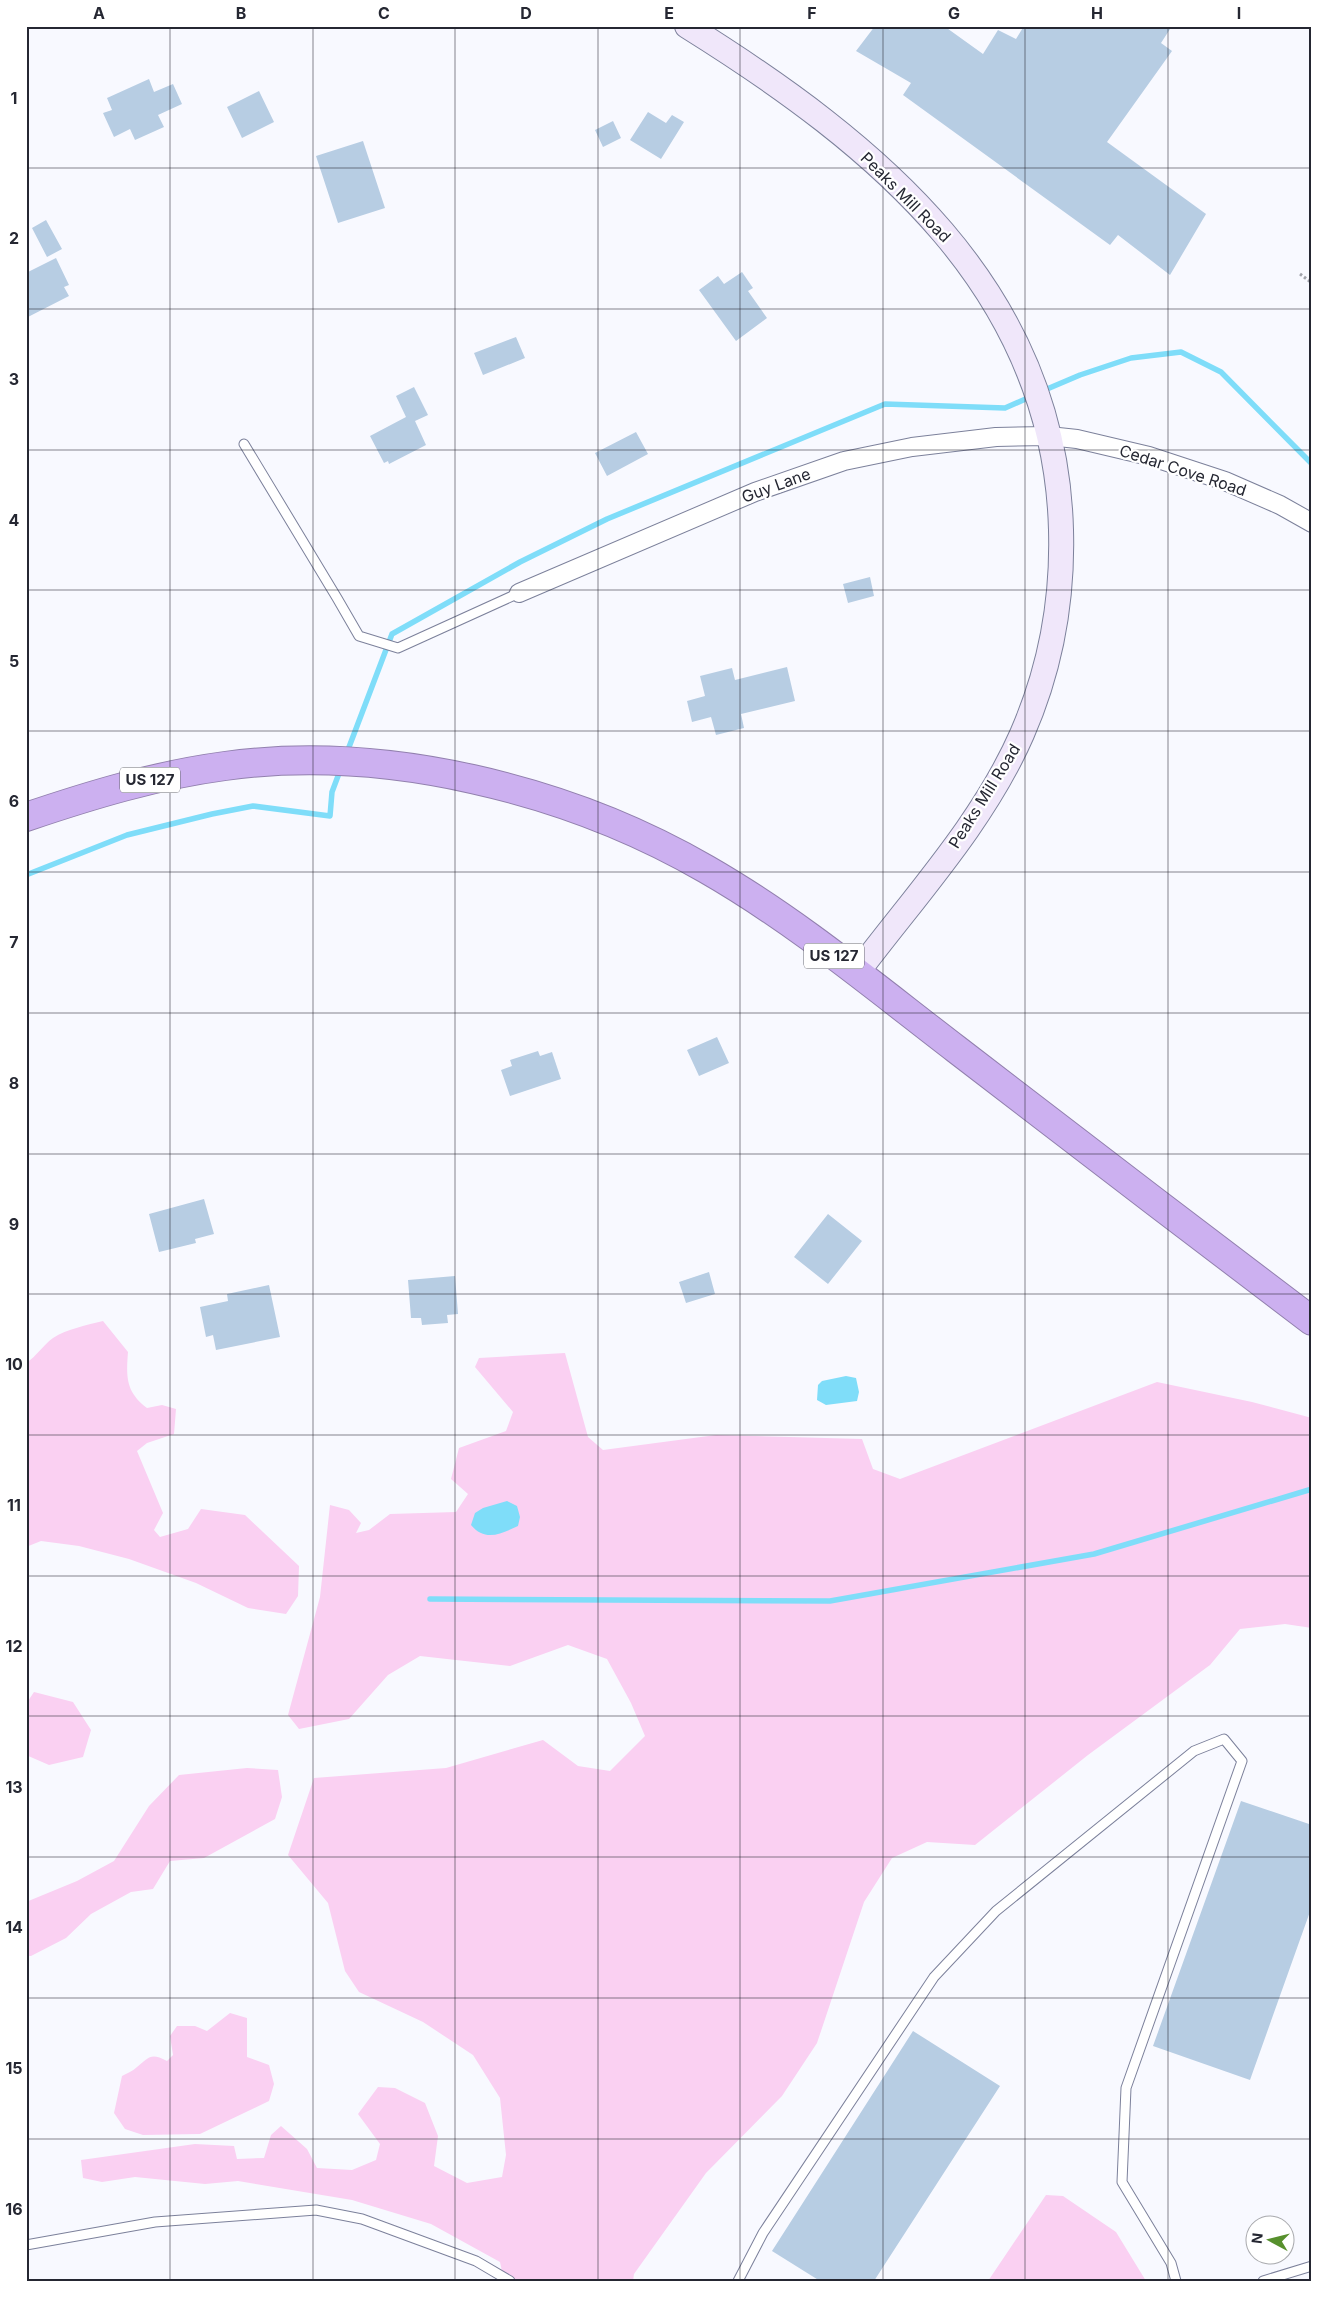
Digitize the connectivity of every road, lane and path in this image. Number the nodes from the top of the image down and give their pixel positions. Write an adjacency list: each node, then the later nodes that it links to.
1 (687, 26): 4 (street, Peaks Mill Road)
2 (1300, 274): 3 (path)
3 (1312, 283)
4 (1049, 436): 6 (street, Cedar Cove Road); 7 (street, Guy Lane); 9 (street, Peaks Mill Road)
5 (244, 444): 7 (lane)
6 (1312, 523)
7 (519, 594)
8 (26, 818): 9 (highway, US 127)
9 (857, 973): 10 (highway, US 127)
10 (1312, 1321)
11 (26, 2245): 13 (lane)
12 (1312, 2266): 16 (lane)
13 (510, 2281)
14 (738, 2281): 15 (lane)
15 (1176, 2281)
16 (1263, 2281)

